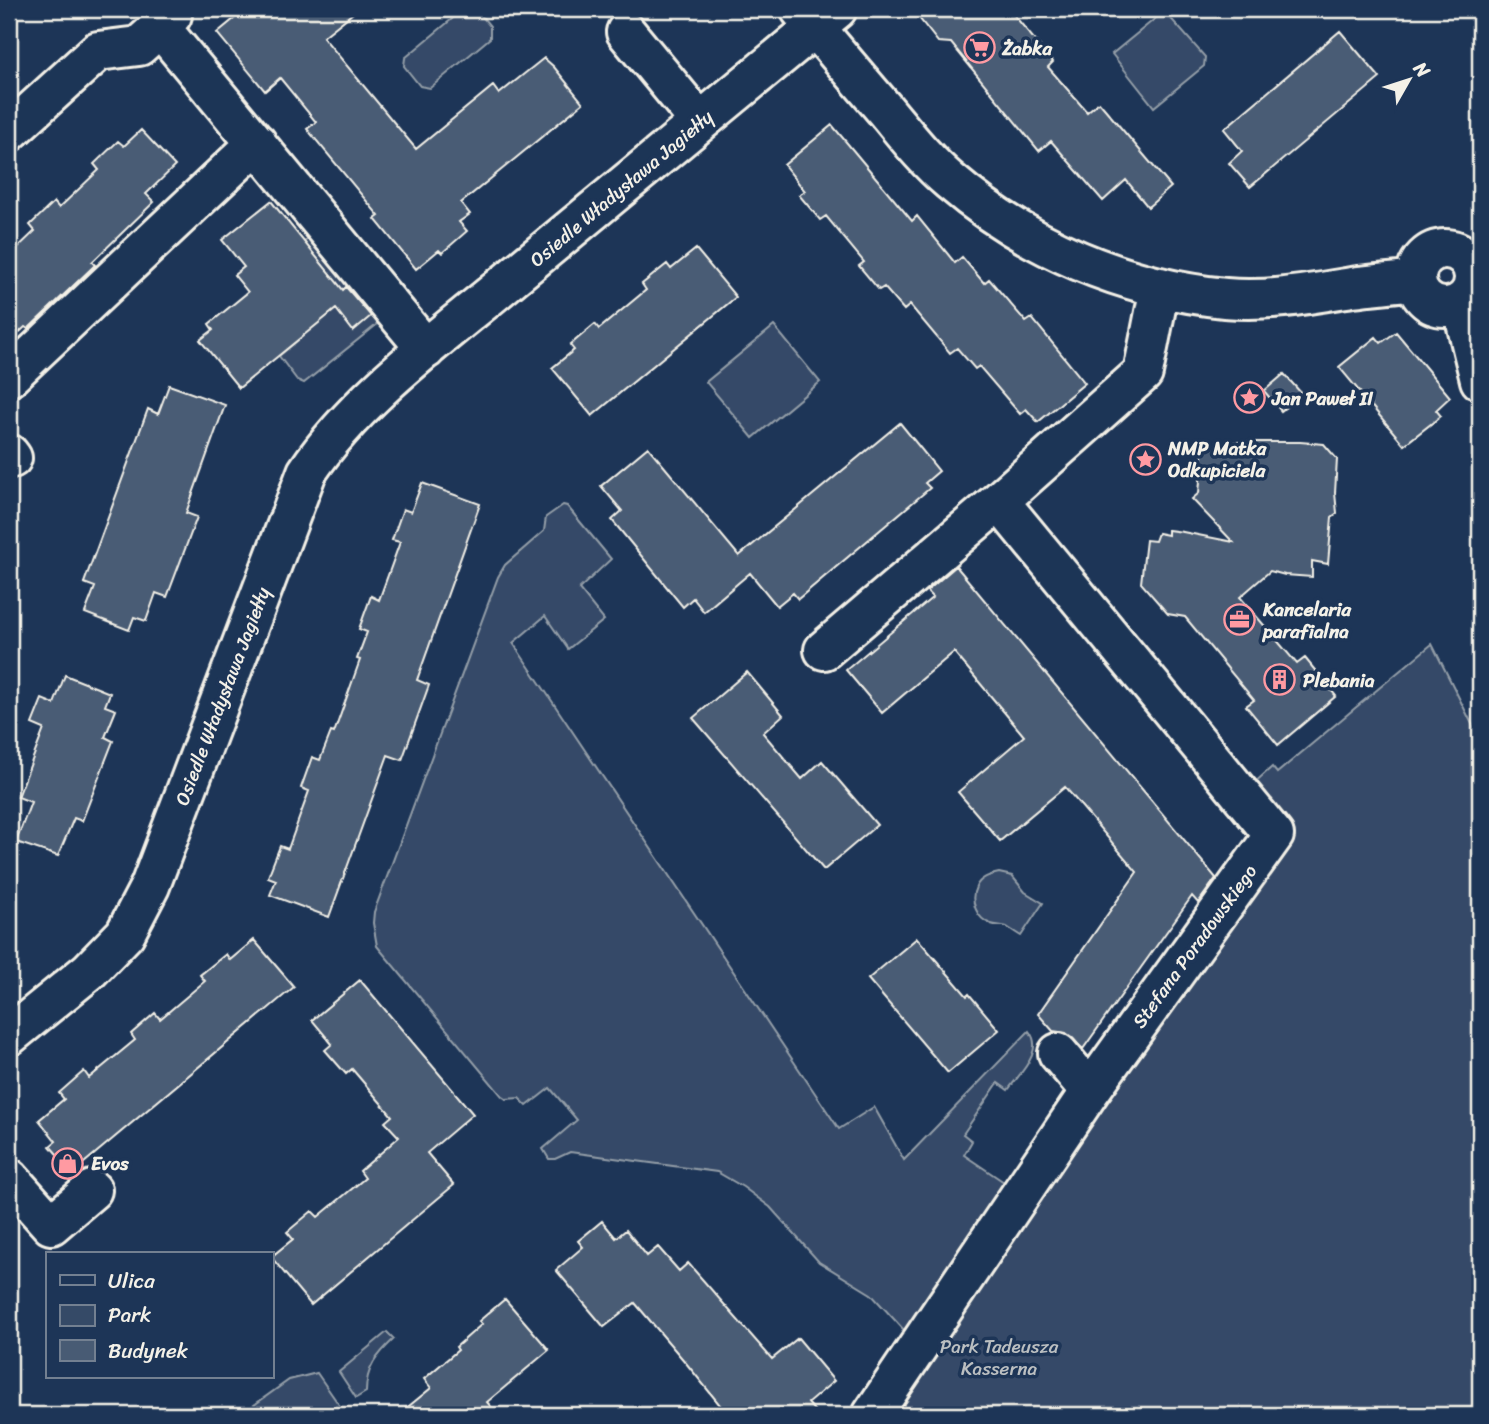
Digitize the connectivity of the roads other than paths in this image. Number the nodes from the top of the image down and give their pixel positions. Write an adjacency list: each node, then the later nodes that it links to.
1 (169, 15): 5 (street); 6 (street)
2 (817, 15): 4 (street, Osiedle Władysława Jagiełły); 8 (street, Osiedle Władysława Jagiełły)
3 (626, 32): 4 (street)
4 (700, 122): 10 (street, Osiedle Władysława Jagiełły)
5 (9, 132)
6 (257, 143): 10 (street); 11 (street)
7 (1415, 280): 8 (street, Osiedle Władysława Jagiełły); 9 (street); 9 (street)
8 (1160, 288): 13 (street)
9 (1461, 302): 12 (street)
10 (426, 349): 15 (street, Osiedle Władysława Jagiełły)
11 (9, 377)
12 (1480, 380)
13 (999, 501): 14 (street); 17 (street, Stefana Poradowskiego)
14 (824, 650)
15 (9, 1036)
16 (1058, 1054): 17 (street)
17 (1090, 1091): 20 (street, Stefana Poradowskiego)
18 (9, 1178): 19 (street)
19 (92, 1190)
20 (872, 1415)

